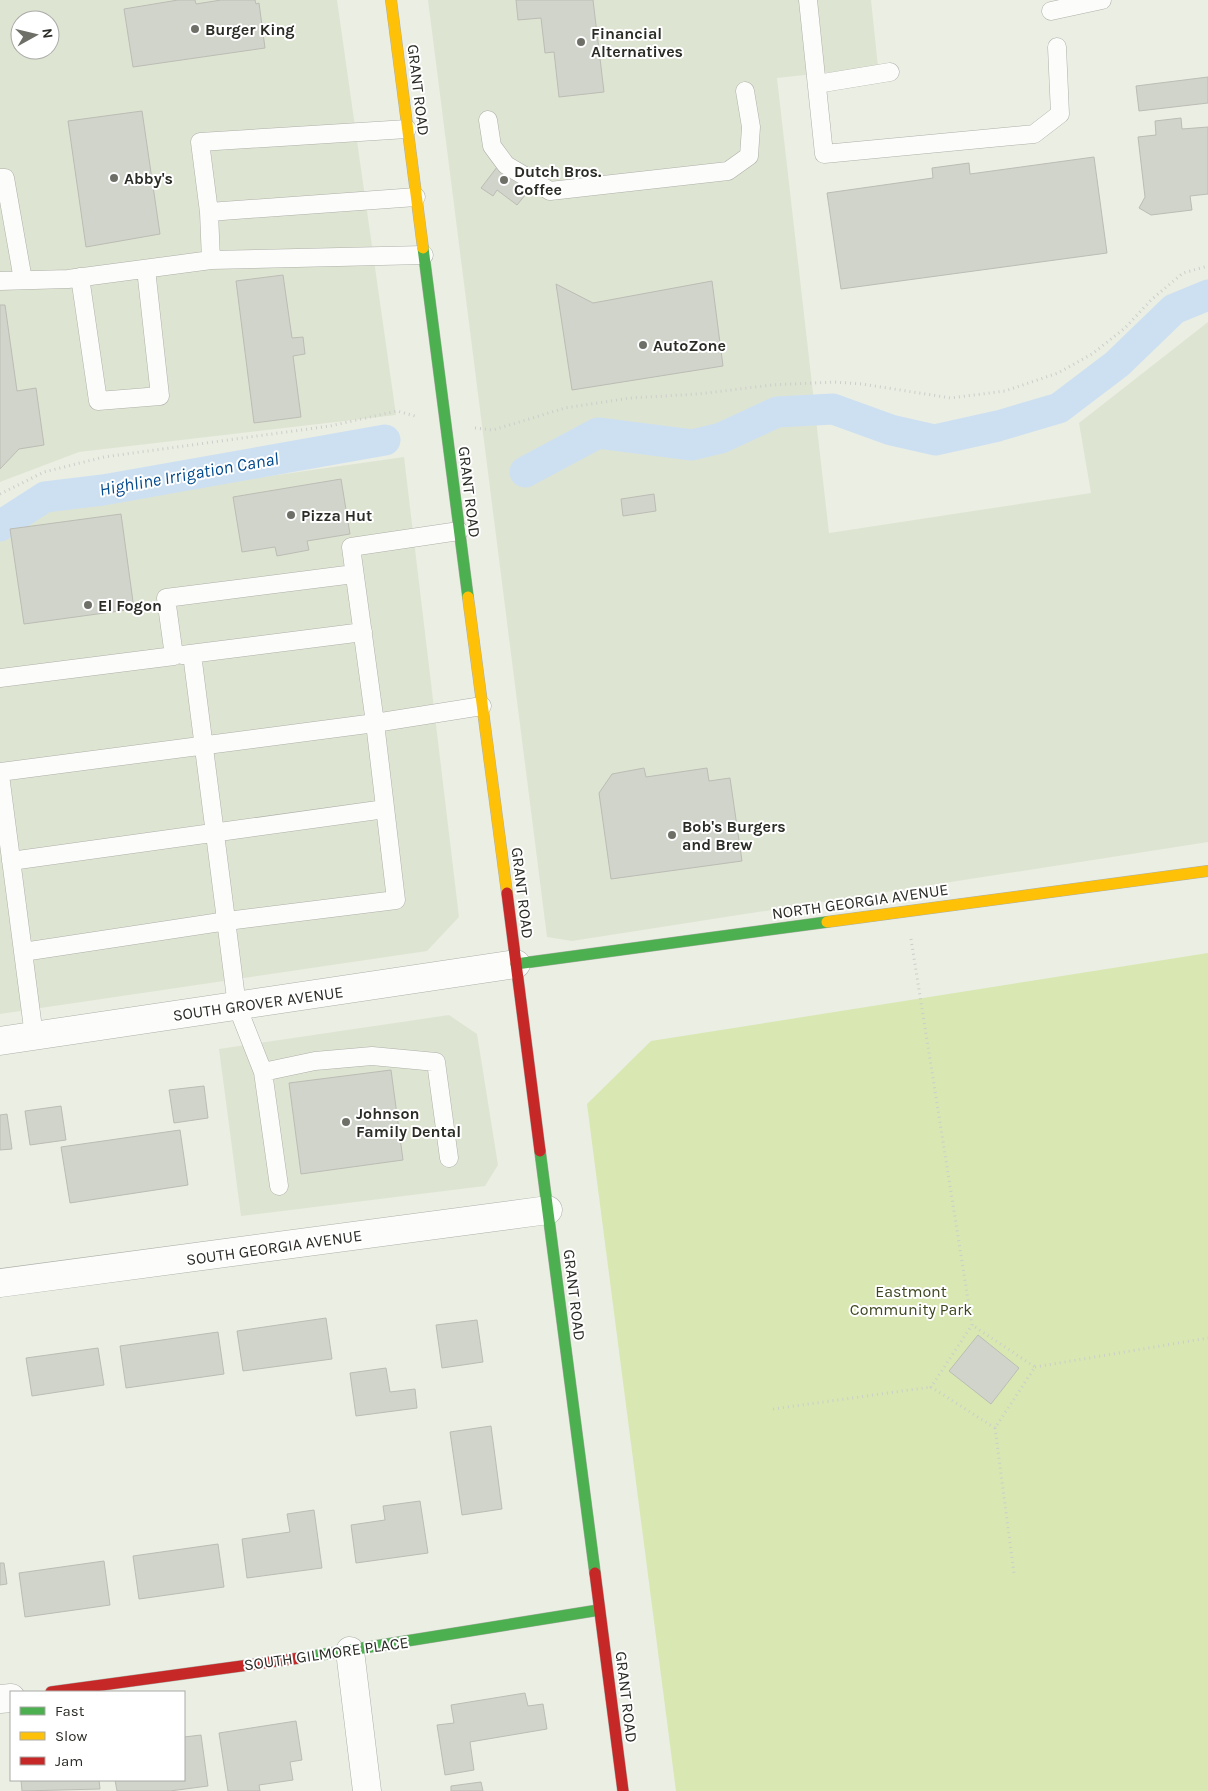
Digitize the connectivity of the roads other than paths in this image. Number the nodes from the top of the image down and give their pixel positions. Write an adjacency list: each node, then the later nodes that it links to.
1 (391, 0): 10 (main road, GRANT ROAD)
2 (808, 0): 7 (lane)
3 (1102, 0): 4 (lane)
4 (1051, 11)
5 (1056, 47): 7 (lane)
6 (890, 72): 7 (lane)
7 (817, 84)
8 (745, 91): 9 (lane)
9 (488, 120)
10 (408, 129): 12 (main road, GRANT ROAD); 13 (lane)
11 (0, 178): 18 (lane)
12 (416, 198): 13 (lane); 14 (main road, GRANT ROAD)
13 (209, 212): 15 (lane)
14 (424, 255): 15 (lane); 20 (main road, GRANT ROAD)
15 (211, 260): 16 (lane)
16 (146, 269): 17 (lane); 17 (lane)
17 (80, 277): 18 (lane)
18 (23, 280): 19 (lane)
19 (0, 281)
20 (459, 531): 21 (lane); 26 (main road, GRANT ROAD)
21 (354, 574): 22 (lane); 24 (lane)
22 (363, 632): 23 (lane); 27 (lane)
23 (192, 654): 24 (lane); 28 (lane)
24 (174, 656): 25 (lane)
25 (0, 678)
26 (482, 706): 27 (lane); 36 (main road, GRANT ROAD)
27 (375, 723): 28 (lane); 30 (lane)
28 (204, 745): 29 (lane); 31 (lane)
29 (0, 774): 32 (lane)
30 (385, 809): 31 (lane); 34 (lane)
31 (216, 832): 32 (lane); 34 (lane)
32 (11, 860): 35 (lane)
33 (1208, 871): 36 (main road, NORTH GEORGIA AVENUE)
34 (227, 921): 35 (lane); 37 (lane)
35 (23, 952): 38 (lane)
36 (516, 964): 37 (street, SOUTH GROVER AVENUE); 43 (main road, GRANT ROAD)
37 (237, 1006): 38 (street, SOUTH GROVER AVENUE); 40 (lane)
38 (34, 1036): 39 (street, SOUTH GROVER AVENUE)
39 (0, 1041)
40 (263, 1072): 41 (lane); 42 (lane)
41 (450, 1158)
42 (279, 1186)
43 (548, 1210): 44 (street, SOUTH GEORGIA AVENUE); 45 (main road, GRANT ROAD)
44 (0, 1283)
45 (599, 1610): 46 (main road, SOUTH GILMORE PLACE); 49 (main road, GRANT ROAD)
46 (350, 1651): 47 (main road, SOUTH GILMORE PLACE); 48 (street)
47 (58, 1691)
48 (367, 1791)
49 (623, 1791)

